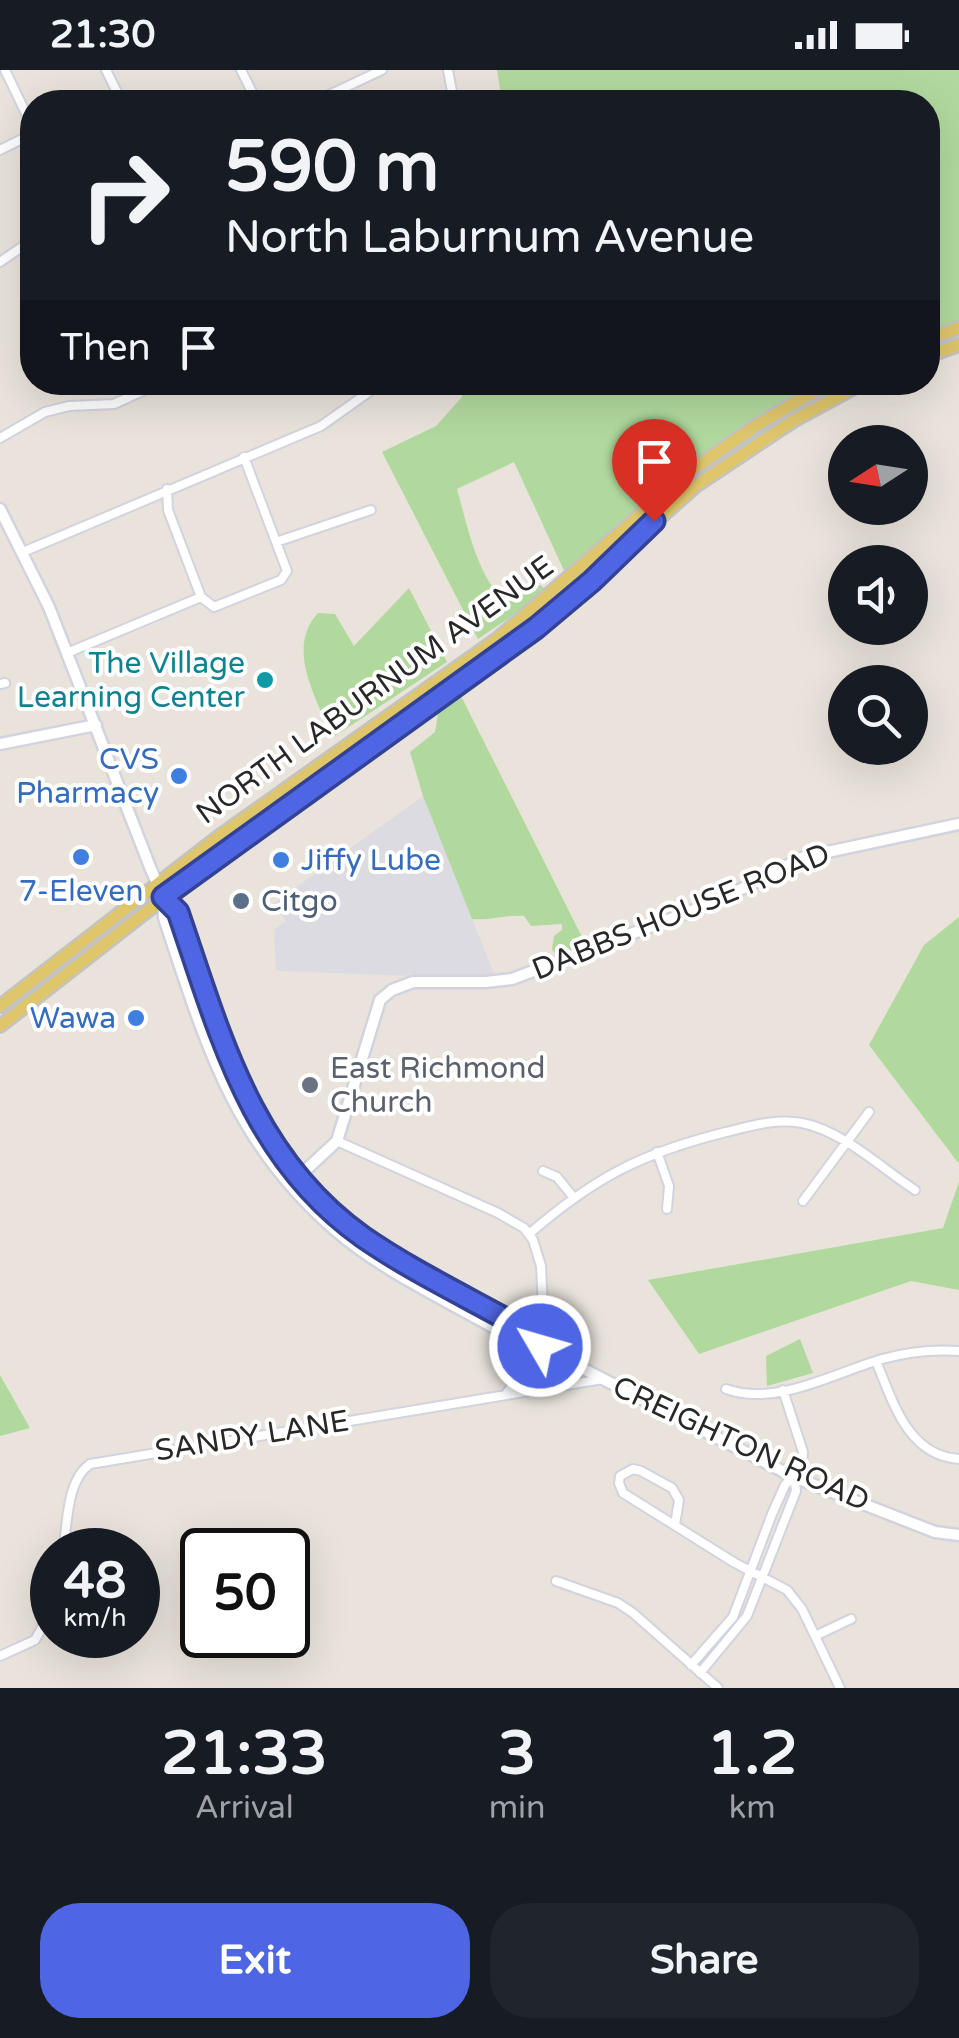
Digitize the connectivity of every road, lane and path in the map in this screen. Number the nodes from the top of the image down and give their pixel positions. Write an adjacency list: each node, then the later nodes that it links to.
1 (6, 70): 6 (street)
2 (350, 70): 4 (street)
3 (382, 70): 4 (street)
4 (356, 82): 5 (street)
5 (339, 90)
6 (20, 100)
7 (134, 395): 11 (street)
8 (365, 395): 12 (street)
9 (808, 395): 23 (main road, NORTH LABURNUM AVENUE)
10 (841, 395): 24 (main road, NORTH LABURNUM AVENUE)
11 (0, 438)
12 (244, 457): 13 (street); 16 (street)
13 (167, 489): 17 (street); 18 (street)
14 (0, 509): 17 (main road, CREIGHTON ROAD)
15 (370, 510): 16 (street)
16 (276, 542): 18 (street)
17 (23, 552): 19 (main road, CREIGHTON ROAD)
18 (201, 597): 19 (street)
19 (67, 653): 20 (main road, CREIGHTON ROAD)
20 (96, 725): 21 (main road); 23 (main road, CREIGHTON ROAD)
21 (0, 744)
22 (959, 824): 28 (main road, DABBS HOUSE ROAD)
23 (157, 883): 24 (main road, CREIGHTON ROAD); 25 (main road, NORTH LABURNUM AVENUE)
24 (163, 897): 26 (main road, NORTH LABURNUM AVENUE); 32 (main road, CREIGHTON ROAD); 32 (main road, CREIGHTON ROAD)
25 (0, 1006)
26 (0, 1026)
27 (869, 1112): 29 (street)
28 (337, 1141): 32 (main road, DABBS HOUSE ROAD); 37 (street)
29 (847, 1144): 30 (street); 33 (street); 35 (street)
30 (656, 1152): 34 (street); 36 (street)
31 (542, 1171): 34 (street)
32 (294, 1181): 38 (main road, CREIGHTON ROAD)
33 (915, 1190)
34 (574, 1198): 37 (street)
35 (803, 1200)
36 (668, 1209)
37 (529, 1234): 38 (street)
38 (540, 1346): 41 (main road, CREIGHTON ROAD); 44 (street)
39 (959, 1350): 40 (street)
40 (876, 1361): 43 (street); 45 (street)
41 (603, 1379): 44 (street, SANDY LANE); 46 (main road, CREIGHTON ROAD)
42 (726, 1389): 43 (street)
43 (783, 1390): 46 (street)
44 (506, 1394): 48 (street, SANDY LANE)
45 (959, 1459)
46 (794, 1477): 49 (main road, CREIGHTON ROAD); 50 (street); 51 (street)
47 (675, 1525): 47 (street); 50 (street)
48 (67, 1528)
49 (959, 1535)
50 (752, 1572): 51 (street); 57 (street)
51 (764, 1576): 54 (street); 58 (street)
52 (556, 1580): 57 (street)
53 (852, 1619): 54 (street)
54 (815, 1636): 60 (street)
55 (30, 1642): 56 (street)
56 (0, 1656)
57 (691, 1665): 58 (street)
58 (700, 1673): 59 (street)
59 (718, 1688)
60 (840, 1688)

